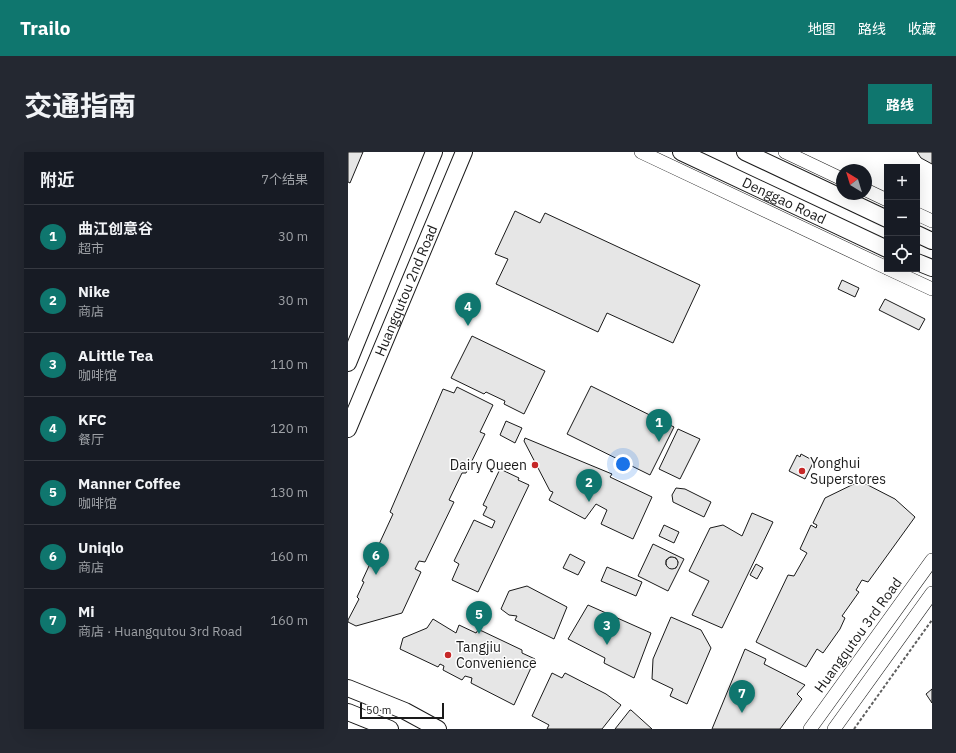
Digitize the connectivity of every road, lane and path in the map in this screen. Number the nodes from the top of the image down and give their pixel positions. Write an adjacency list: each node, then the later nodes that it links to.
1 (434, 152): 21 (main road, Huangqutou 2nd Road)
2 (464, 152): 22 (main road, Huangqutou 2nd Road)
3 (641, 152): 17 (street)
4 (681, 152): 15 (main road, Denggao Road)
5 (745, 152): 11 (main road, Denggao Road)
6 (785, 152): 7 (street)
7 (836, 176)
8 (872, 193): 9 (street)
9 (884, 199)
10 (920, 215): 12 (street)
11 (884, 218)
12 (932, 221)
13 (920, 235): 14 (main road)
14 (932, 241)
15 (884, 248)
16 (920, 263): 18 (main road)
17 (884, 266)
18 (932, 268)
19 (896, 272): 20 (street)
20 (932, 289)
21 (348, 363)
22 (348, 429)
23 (932, 560): 30 (street, Huangqutou 3rd Road)
24 (932, 593): 31 (street)
25 (932, 620): 32 (path)
26 (348, 688): 29 (main road)
27 (348, 712): 28 (main road)
28 (390, 729)
29 (438, 729)
30 (810, 729)
31 (834, 729)
32 (854, 729)

